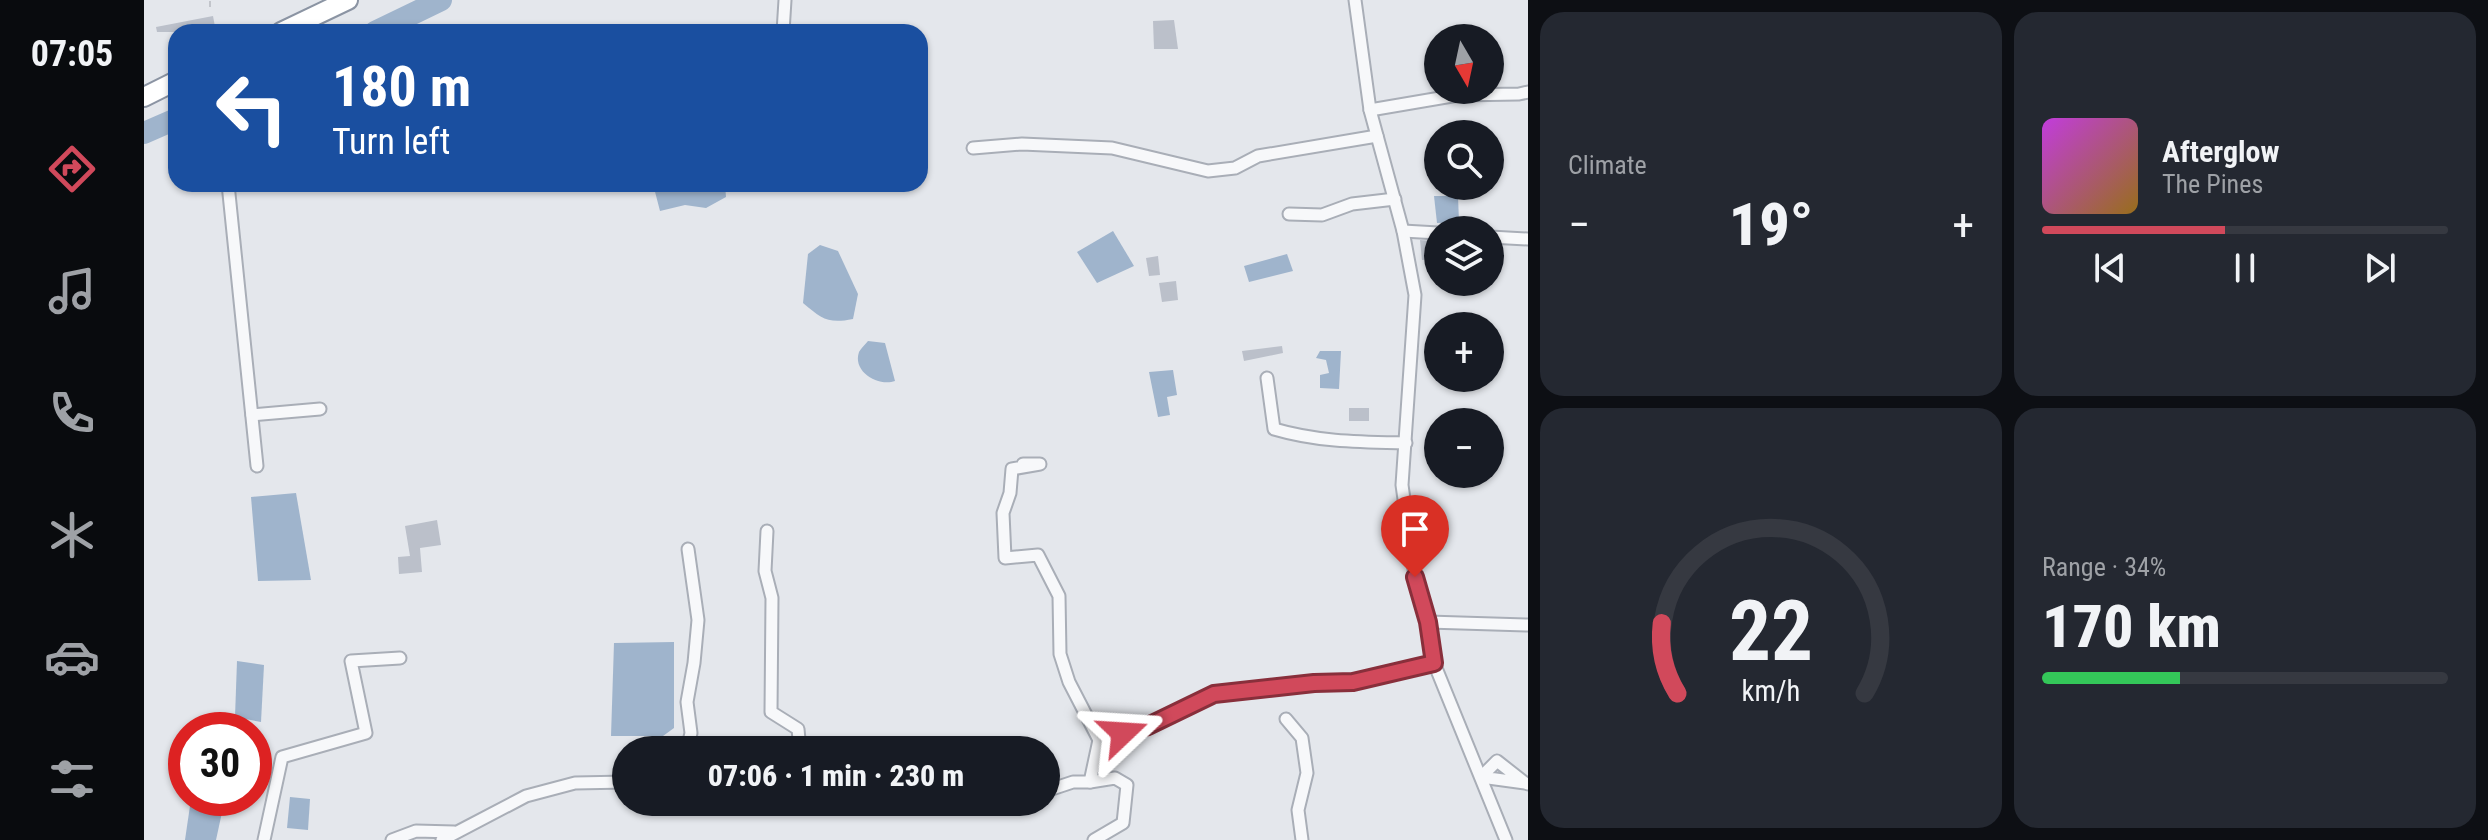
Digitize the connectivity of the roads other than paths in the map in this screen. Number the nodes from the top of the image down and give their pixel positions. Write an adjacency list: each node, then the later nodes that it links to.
1 (348, 0): 4 (highway)
2 (785, 0): 5 (street)
3 (1355, 0): 9 (street)
4 (298, 24)
5 (784, 24)
6 (168, 85): 8 (highway)
7 (1528, 92): 9 (street)
8 (144, 97)
9 (1370, 110): 10 (street)
10 (1377, 136): 11 (street); 13 (street)
11 (973, 148)
12 (229, 192): 21 (street)
13 (1395, 199): 14 (street); 15 (street)
14 (1289, 214)
15 (1403, 231): 16 (street); 22 (street)
16 (1424, 232)
17 (1504, 238): 18 (street)
18 (1528, 239)
19 (1267, 378): 22 (street)
20 (320, 409): 21 (street)
21 (252, 415): 24 (street)
22 (1406, 443): 27 (street)
23 (1023, 464): 34 (street)
24 (257, 466)
25 (767, 531): 33 (street)
26 (688, 549): 32 (street)
27 (1428, 622): 28 (street); 30 (street)
28 (1528, 625)
29 (400, 658): 42 (street)
30 (1434, 663): 34 (street); 35 (street)
31 (1286, 719): 46 (street)
32 (690, 736)
33 (799, 736)
34 (1099, 740): 37 (street)
35 (1481, 777): 38 (street); 38 (street); 41 (street)
36 (612, 782): 40 (street)
37 (1090, 782): 39 (street); 45 (street)
38 (1526, 784)
39 (1060, 786)
40 (457, 833): 43 (street); 44 (street)
41 (1501, 838)
42 (264, 840)
43 (392, 840)
44 (442, 840)
45 (1094, 840)
46 (1302, 840)

